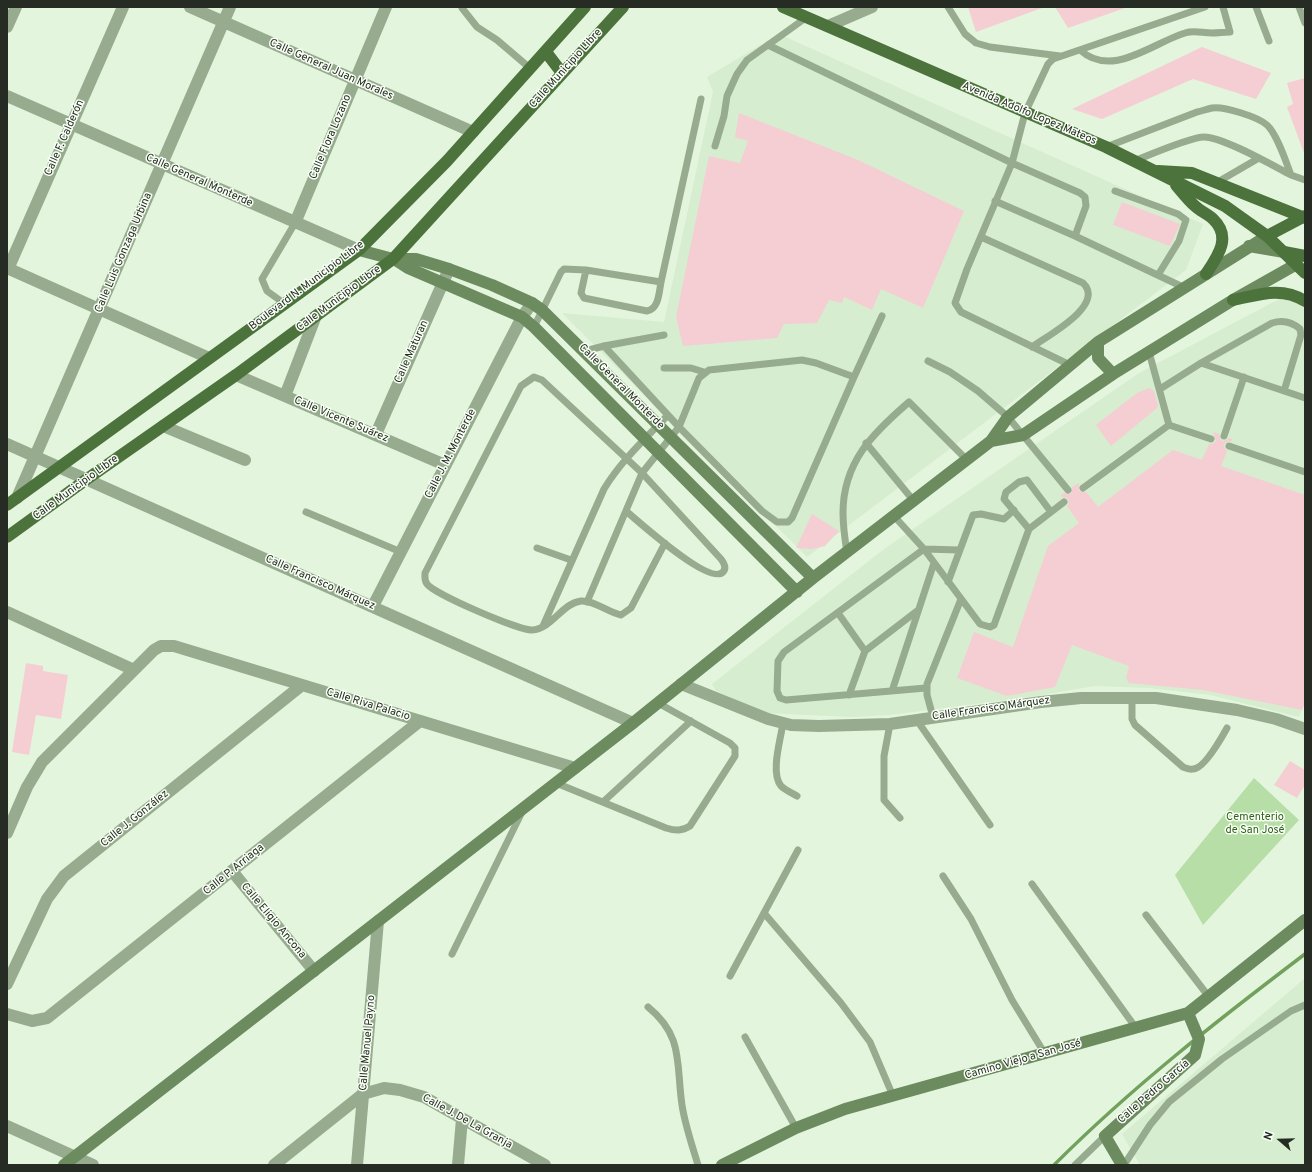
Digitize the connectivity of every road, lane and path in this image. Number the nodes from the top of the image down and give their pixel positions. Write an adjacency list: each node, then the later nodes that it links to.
1 (16, 7): 20 (street)
2 (123, 7): 32 (street, Calle F. Calderón)
3 (190, 7): 17 (street, Calle General Juan Morales)
4 (230, 7): 17 (street, Calle Luis Gonzaga Urbina)
5 (386, 7): 28 (street, Calle Flora Lozano)
6 (585, 7): 24 (main road, Boulevard N. Municipio Libre)
7 (623, 7): 27 (main road, Calle Municipio Libre)
8 (783, 7): 16 (main road, Avenida Adolfo Lopez Mateos)
9 (872, 7): 19 (street)
10 (948, 7): 25 (lane)
11 (1205, 7): 23 (lane)
12 (1223, 7): 23 (lane)
13 (1256, 7): 21 (lane)
14 (1299, 7): 18 (lane)
15 (462, 8): 26 (lane)
16 (807, 17): 19 (main road, Avenida Adolfo Lopez Mateos); 22 (lane)
17 (224, 22): 28 (street, Calle General Juan Morales); 39 (street, Calle Luis Gonzaga Urbina)
18 (1305, 23)
19 (828, 26): 31 (main road, Avenida Adolfo Lopez Mateos)
20 (7, 27)
21 (1269, 41)
22 (768, 45): 34 (lane); 38 (lane)
23 (1080, 50): 25 (lane)
24 (546, 52): 26 (main road, Boulevard N. Municipio Libre); 27 (main road)
25 (1060, 56): 31 (lane)
26 (531, 69): 33 (main road, Boulevard N. Municipio Libre)
27 (562, 73): 56 (main road, Calle Municipio Libre)
28 (355, 80): 33 (street, Calle General Juan Morales); 48 (street, Calle Flora Lozano)
29 (7, 96): 32 (street, Calle General Monterde)
30 (701, 99): 64 (lane)
31 (1025, 113): 35 (main road, Avenida Adolfo Lopez Mateos); 38 (lane)
32 (71, 125): 39 (street, Calle General Monterde); 58 (street, Calle F. Calderón)
33 (472, 132): 53 (main road, Boulevard N. Municipio Libre)
34 (715, 146)
35 (1106, 147): 37 (main road, Avenida Adolfo Lopez Mateos); 41 (lane)
36 (1259, 158): 37 (lane); 41 (lane); 44 (lane)
37 (1132, 161): 40 (main road, Avenida Adolfo Lopez Mateos)
38 (1012, 163): 46 (lane); 49 (lane)
39 (162, 165): 48 (street, Calle General Monterde); 71 (street, Calle Luis Gonzaga Urbina)
40 (1151, 169): 43 (main road, Avenida Adolfo Lopez Mateos); 44 (main road)
41 (1291, 175): 42 (lane)
42 (1305, 180)
43 (1172, 181): 50 (main road, Avenida Adolfo Lopez Mateos); 61 (main road)
44 (1216, 183): 47 (main road)
45 (1115, 190): 63 (lane)
46 (994, 201): 49 (lane); 51 (lane)
47 (1304, 217): 50 (main road)
48 (295, 223): 53 (street, Calle General Monterde); 69 (lane)
49 (1075, 236): 63 (lane)
50 (1267, 236): 52 (main road); 54 (main road, Avenida Adolfo Lopez Mateos)
51 (981, 238): 79 (lane); 79 (lane)
52 (1249, 246): 54 (main road); 61 (main road)
53 (359, 250): 56 (main road, Calle General Monterde); 69 (main road, Boulevard N. Municipio Libre)
54 (1284, 252): 55 (main road); 57 (main road, Avenida Adolfo Lopez Mateos)
55 (1305, 256)
56 (393, 259): 59 (main road, Calle General Monterde); 65 (main road, Calle General Monterde); 74 (main road, Calle Municipio Libre)
57 (1300, 262): 62 (main road, Avenida Adolfo Lopez Mateos); 67 (main road)
58 (7, 269): 71 (street)
59 (449, 269): 65 (street, Calle Maturan); 70 (main road, Calle General Monterde)
60 (586, 270): 64 (lane); 64 (lane); 70 (lane)
61 (1206, 274): 66 (main road)
62 (1305, 274)
63 (1158, 275): 66 (lane)
64 (661, 282)
65 (442, 284): 73 (main road, Calle General Monterde); 102 (street, Calle Maturan)
66 (1185, 288): 77 (main road)
67 (1233, 300): 68 (main road); 81 (main road)
68 (1305, 301)
69 (285, 304): 82 (main road, Boulevard N. Municipio Libre)
70 (537, 307): 73 (street, Calle J. M. Monterde); 75 (lane); 80 (main road, Calle General Monterde)
71 (99, 310): 82 (street); 113 (street, Calle Luis Gonzaga Urbina)
72 (882, 316): 90 (lane)
73 (522, 317): 75 (main road, Calle General Monterde); 117 (street, Calle J. M. Monterde)
74 (315, 318): 89 (main road, Calle Municipio Libre); 94 (street)
75 (534, 327): 105 (main road, Calle General Monterde)
76 (664, 336): 78 (lane)
77 (1098, 342): 85 (main road); 88 (main road)
78 (604, 346): 80 (lane); 96 (lane)
79 (1032, 347): 85 (lane)
80 (585, 351): 98 (main road, Calle General Monterde)
81 (1149, 352): 88 (main road); 92 (lane)
82 (210, 358): 118 (main road, Boulevard N. Municipio Libre)
83 (928, 361): 97 (lane)
84 (1201, 363): 91 (lane); 92 (lane); 93 (lane)
85 (1070, 365): 97 (main road)
86 (664, 368): 87 (lane)
87 (704, 372): 90 (lane); 101 (lane)
88 (1113, 374): 103 (main road)
89 (236, 375): 94 (street, Calle Vicente Suárez); 100 (main road, Calle Municipio Libre)
90 (854, 377): 101 (lane)
91 (1244, 378): 93 (lane); 104 (lane)
92 (1160, 389): 99 (lane)
93 (1284, 391): 95 (lane)
94 (285, 396): 102 (street, Calle Vicente Suárez)
95 (1305, 398)
96 (668, 415): 98 (lane); 101 (lane)
97 (1008, 417): 103 (lane); 108 (main road)
98 (658, 425): 105 (lane); 106 (main road, Calle General Monterde)
99 (1169, 425): 107 (lane); 122 (lane)
100 (162, 426): 116 (street); 121 (main road, Calle Municipio Libre)
101 (679, 427): 106 (lane)
102 (376, 434): 117 (street, Calle Vicente Suárez)
103 (1023, 435): 108 (main road); 123 (lane)
104 (1224, 436)
105 (646, 438): 112 (main road, Calle General Monterde); 114 (lane)
106 (671, 438): 112 (lane); 142 (main road, Calle General Monterde)
107 (1211, 439)
108 (991, 441): 115 (main road)
109 (866, 443): 115 (lane); 124 (lane); 139 (lane)
110 (7, 444): 113 (street, Calle Francisco Márquez)
111 (1229, 446): 119 (lane)
112 (658, 451): 120 (lane); 144 (main road, Calle General Monterde)
113 (35, 456): 118 (street, Calle Francisco Márquez); 125 (street, Calle Luis Gonzaga Urbina)
114 (626, 458): 120 (lane); 140 (lane); 151 (lane)
115 (966, 459): 124 (main road)
116 (245, 460)
117 (445, 465): 138 (street, Calle J. M. Monterde)
118 (60, 467): 121 (street, Calle Francisco Márquez); 125 (main road, Boulevard N. Municipio Libre)
119 (1305, 472)
120 (642, 473): 128 (lane); 134 (lane)
121 (87, 479): 133 (main road, Calle Municipio Libre); 147 (street, Calle Francisco Márquez)
122 (1083, 488)
123 (1068, 490)
124 (913, 500): 131 (main road)
125 (12, 502)
126 (1064, 502): 130 (lane)
127 (1014, 510): 130 (lane); 132 (lane); 137 (lane)
128 (626, 511): 134 (lane); 146 (lane)
129 (306, 512): 138 (lane)
130 (1051, 512): 132 (lane)
131 (894, 516): 136 (lane); 139 (main road)
132 (1029, 529): 145 (lane)
133 (7, 537)
134 (665, 543): 146 (lane)
135 (537, 548): 140 (lane)
136 (924, 549): 137 (lane); 141 (lane); 150 (lane)
137 (959, 550): 143 (lane)
138 (401, 552): 147 (street, Calle J. M. Monterde)
139 (847, 553): 142 (main road)
140 (571, 560): 151 (lane)
141 (934, 563): 143 (lane); 148 (lane)
142 (813, 578): 144 (main road)
143 (948, 582): 145 (lane)
144 (797, 592): 154 (main road)
145 (961, 599): 156 (lane)
146 (587, 602): 151 (lane)
147 (373, 606): 165 (street, Calle Francisco Márquez)
148 (917, 611): 152 (lane); 157 (lane)
149 (7, 612): 153 (street)
150 (838, 613): 152 (lane); 158 (lane)
151 (543, 628)
152 (865, 651): 158 (lane)
153 (134, 670): 155 (street, Calle Riva Palacio); 177 (street)
154 (681, 684): 160 (main road); 166 (street, Calle Francisco Márquez)
155 (302, 685): 163 (street, Calle Riva Palacio); 189 (street, Calle J. González)
156 (926, 688): 157 (lane); 161 (lane)
157 (892, 691): 158 (lane)
158 (849, 695)
159 (1132, 698): 161 (street, Calle Francisco Márquez); 168 (lane); 169 (street, Calle Francisco Márquez)
160 (658, 703): 164 (lane); 165 (main road)
161 (933, 717): 162 (street, Calle Francisco Márquez)
162 (916, 719): 167 (street, Calle Francisco Márquez); 176 (lane)
163 (420, 721): 170 (street, Calle Riva Palacio); 179 (street, Calle P. Arriaga)
164 (691, 721): 173 (lane); 173 (lane)
165 (633, 723): 170 (main road)
166 (783, 723): 167 (street, Calle Francisco Márquez); 172 (lane)
167 (890, 724): 175 (lane)
168 (1227, 728)
169 (1305, 729)
170 (575, 768): 171 (main road)
171 (556, 783): 173 (lane); 174 (main road)
172 (797, 796)
173 (603, 802)
174 (524, 808): 185 (main road); 186 (lane)
175 (900, 818)
176 (990, 825)
177 (7, 833)
178 (798, 850): 182 (lane)
179 (232, 871): 187 (street, Calle Eligio Ancona); 193 (street, Calle P. Arriaga)
180 (943, 876): 197 (lane)
181 (1032, 884): 195 (lane)
182 (764, 914): 188 (lane); 199 (lane)
183 (1146, 916): 190 (lane)
184 (1305, 920): 190 (main road, Camino Viejo a San José)
185 (378, 921): 187 (main road); 198 (street, Calle Manuel Payno)
186 (452, 954)
187 (314, 971): 204 (main road)
188 (730, 976)
189 (7, 984)
190 (1208, 997): 194 (main road, Camino Viejo a San José)
191 (1305, 1005): 214 (lane)
192 (648, 1007): 212 (lane)
193 (7, 1014)
194 (1190, 1017): 195 (main road, Camino Viejo a San José); 203 (main road, Calle Pedro García)
195 (1136, 1028): 197 (main road, Camino Viejo a San José)
196 (745, 1037): 202 (lane)
197 (1045, 1054): 199 (main road, Camino Viejo a San José)
198 (363, 1094): 200 (street, Calle J. De La Granja); 208 (street); 209 (street, Calle Manuel Payno)
199 (893, 1096): 202 (main road, Camino Viejo a San José)
200 (462, 1119): 210 (street); 211 (street, Calle J. De La Granja)
201 (7, 1126): 204 (street)
202 (796, 1128): 213 (main road, Camino Viejo a San José)
203 (1104, 1136): 205 (lane); 214 (main road)
204 (74, 1157): 206 (main road); 207 (street)
205 (1076, 1164)
206 (64, 1165)
207 (93, 1165)
208 (274, 1165)
209 (357, 1165)
210 (458, 1165)
211 (545, 1165)
212 (698, 1165)
213 (722, 1165)
214 (1123, 1165)

